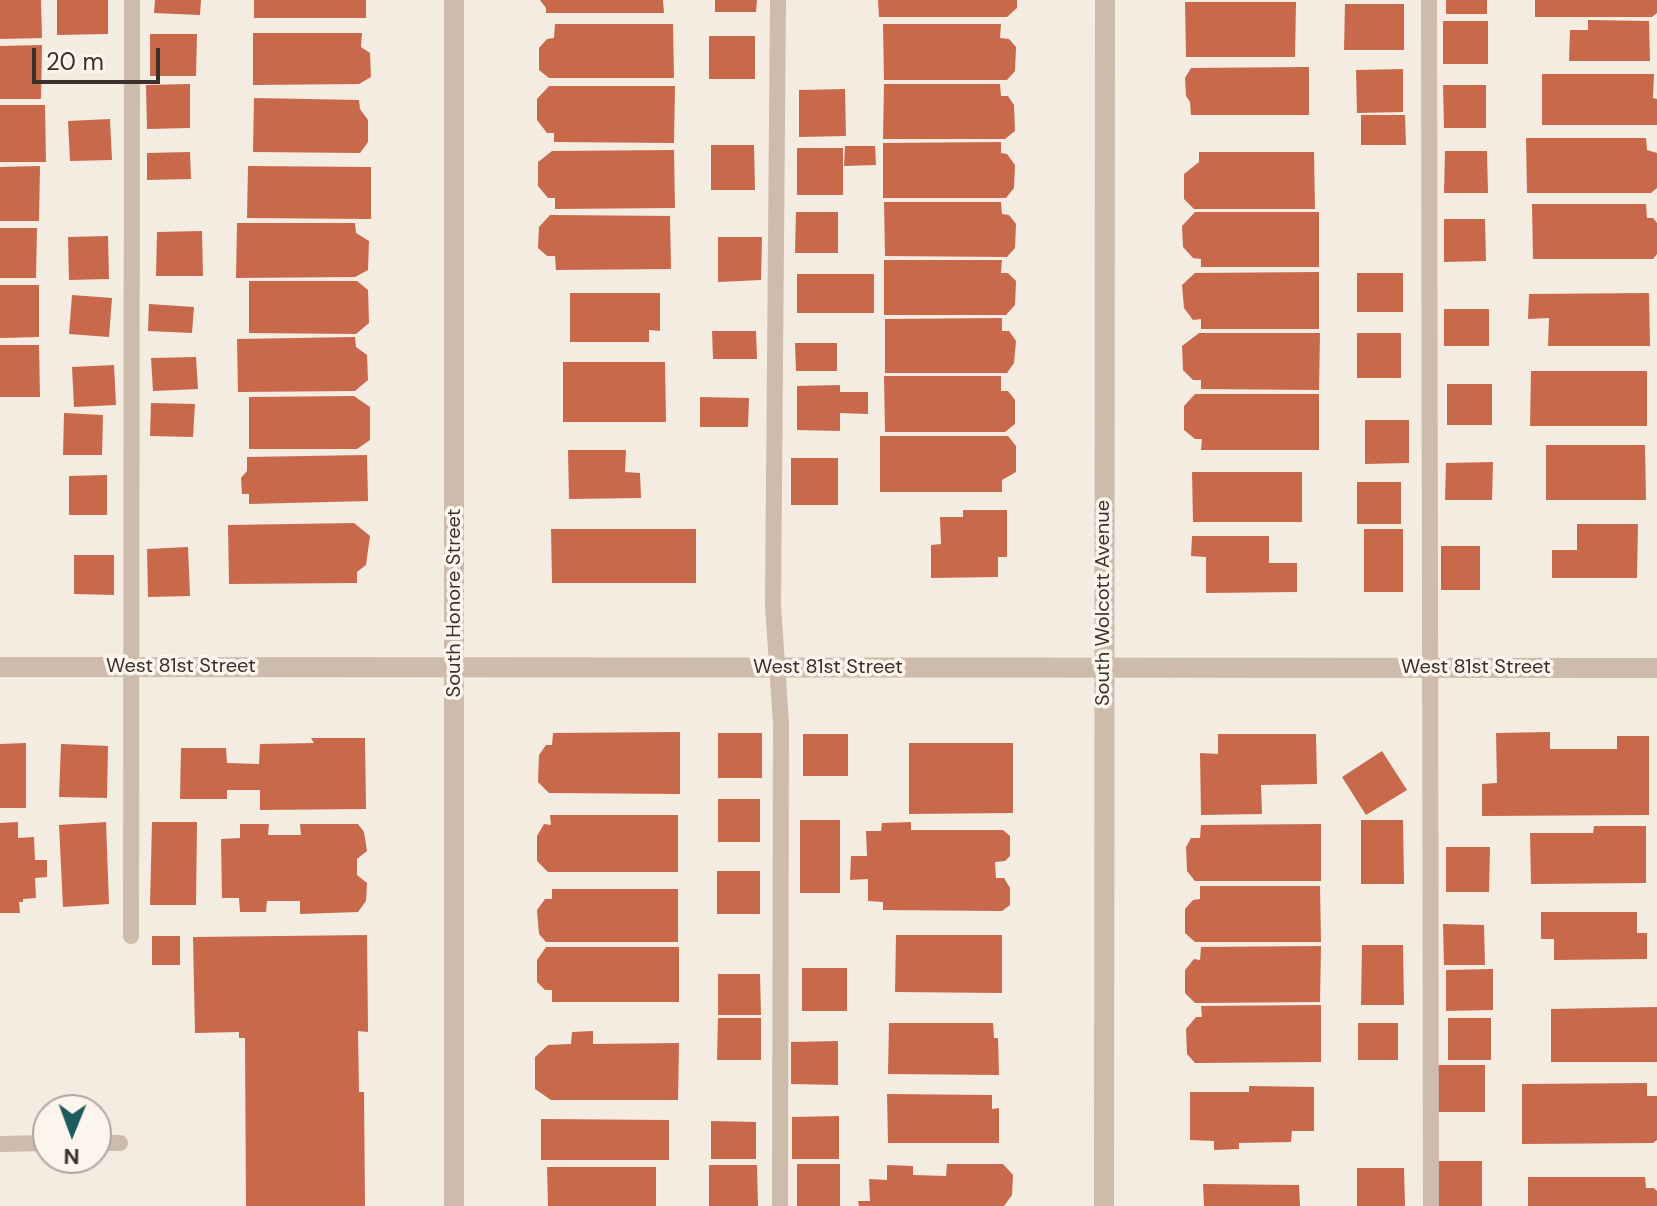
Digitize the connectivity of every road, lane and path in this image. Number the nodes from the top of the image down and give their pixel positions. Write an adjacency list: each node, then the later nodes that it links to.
1 (132, 0): 7 (lane)
2 (454, 0): 9 (street, South Honore Street)
3 (778, 0): 8 (lane)
4 (1105, 0): 10 (street, South Wolcott Avenue)
5 (1429, 0): 11 (lane)
6 (0, 667): 7 (street, West 81st Street)
7 (130, 667): 9 (street, West 81st Street); 13 (lane)
8 (776, 667): 9 (street, West 81st Street); 10 (street, West 81st Street); 19 (lane)
9 (455, 668): 18 (street, South Honore Street)
10 (1104, 668): 11 (street, West 81st Street); 20 (street, South Wolcott Avenue)
11 (1431, 668): 12 (street, West 81st Street); 21 (lane)
12 (1657, 668)
13 (131, 936)
14 (32, 1143): 17 (lane)
15 (112, 1143): 16 (lane)
16 (120, 1143)
17 (0, 1144)
18 (454, 1206)
19 (780, 1206)
20 (1104, 1206)
21 (1431, 1206)

